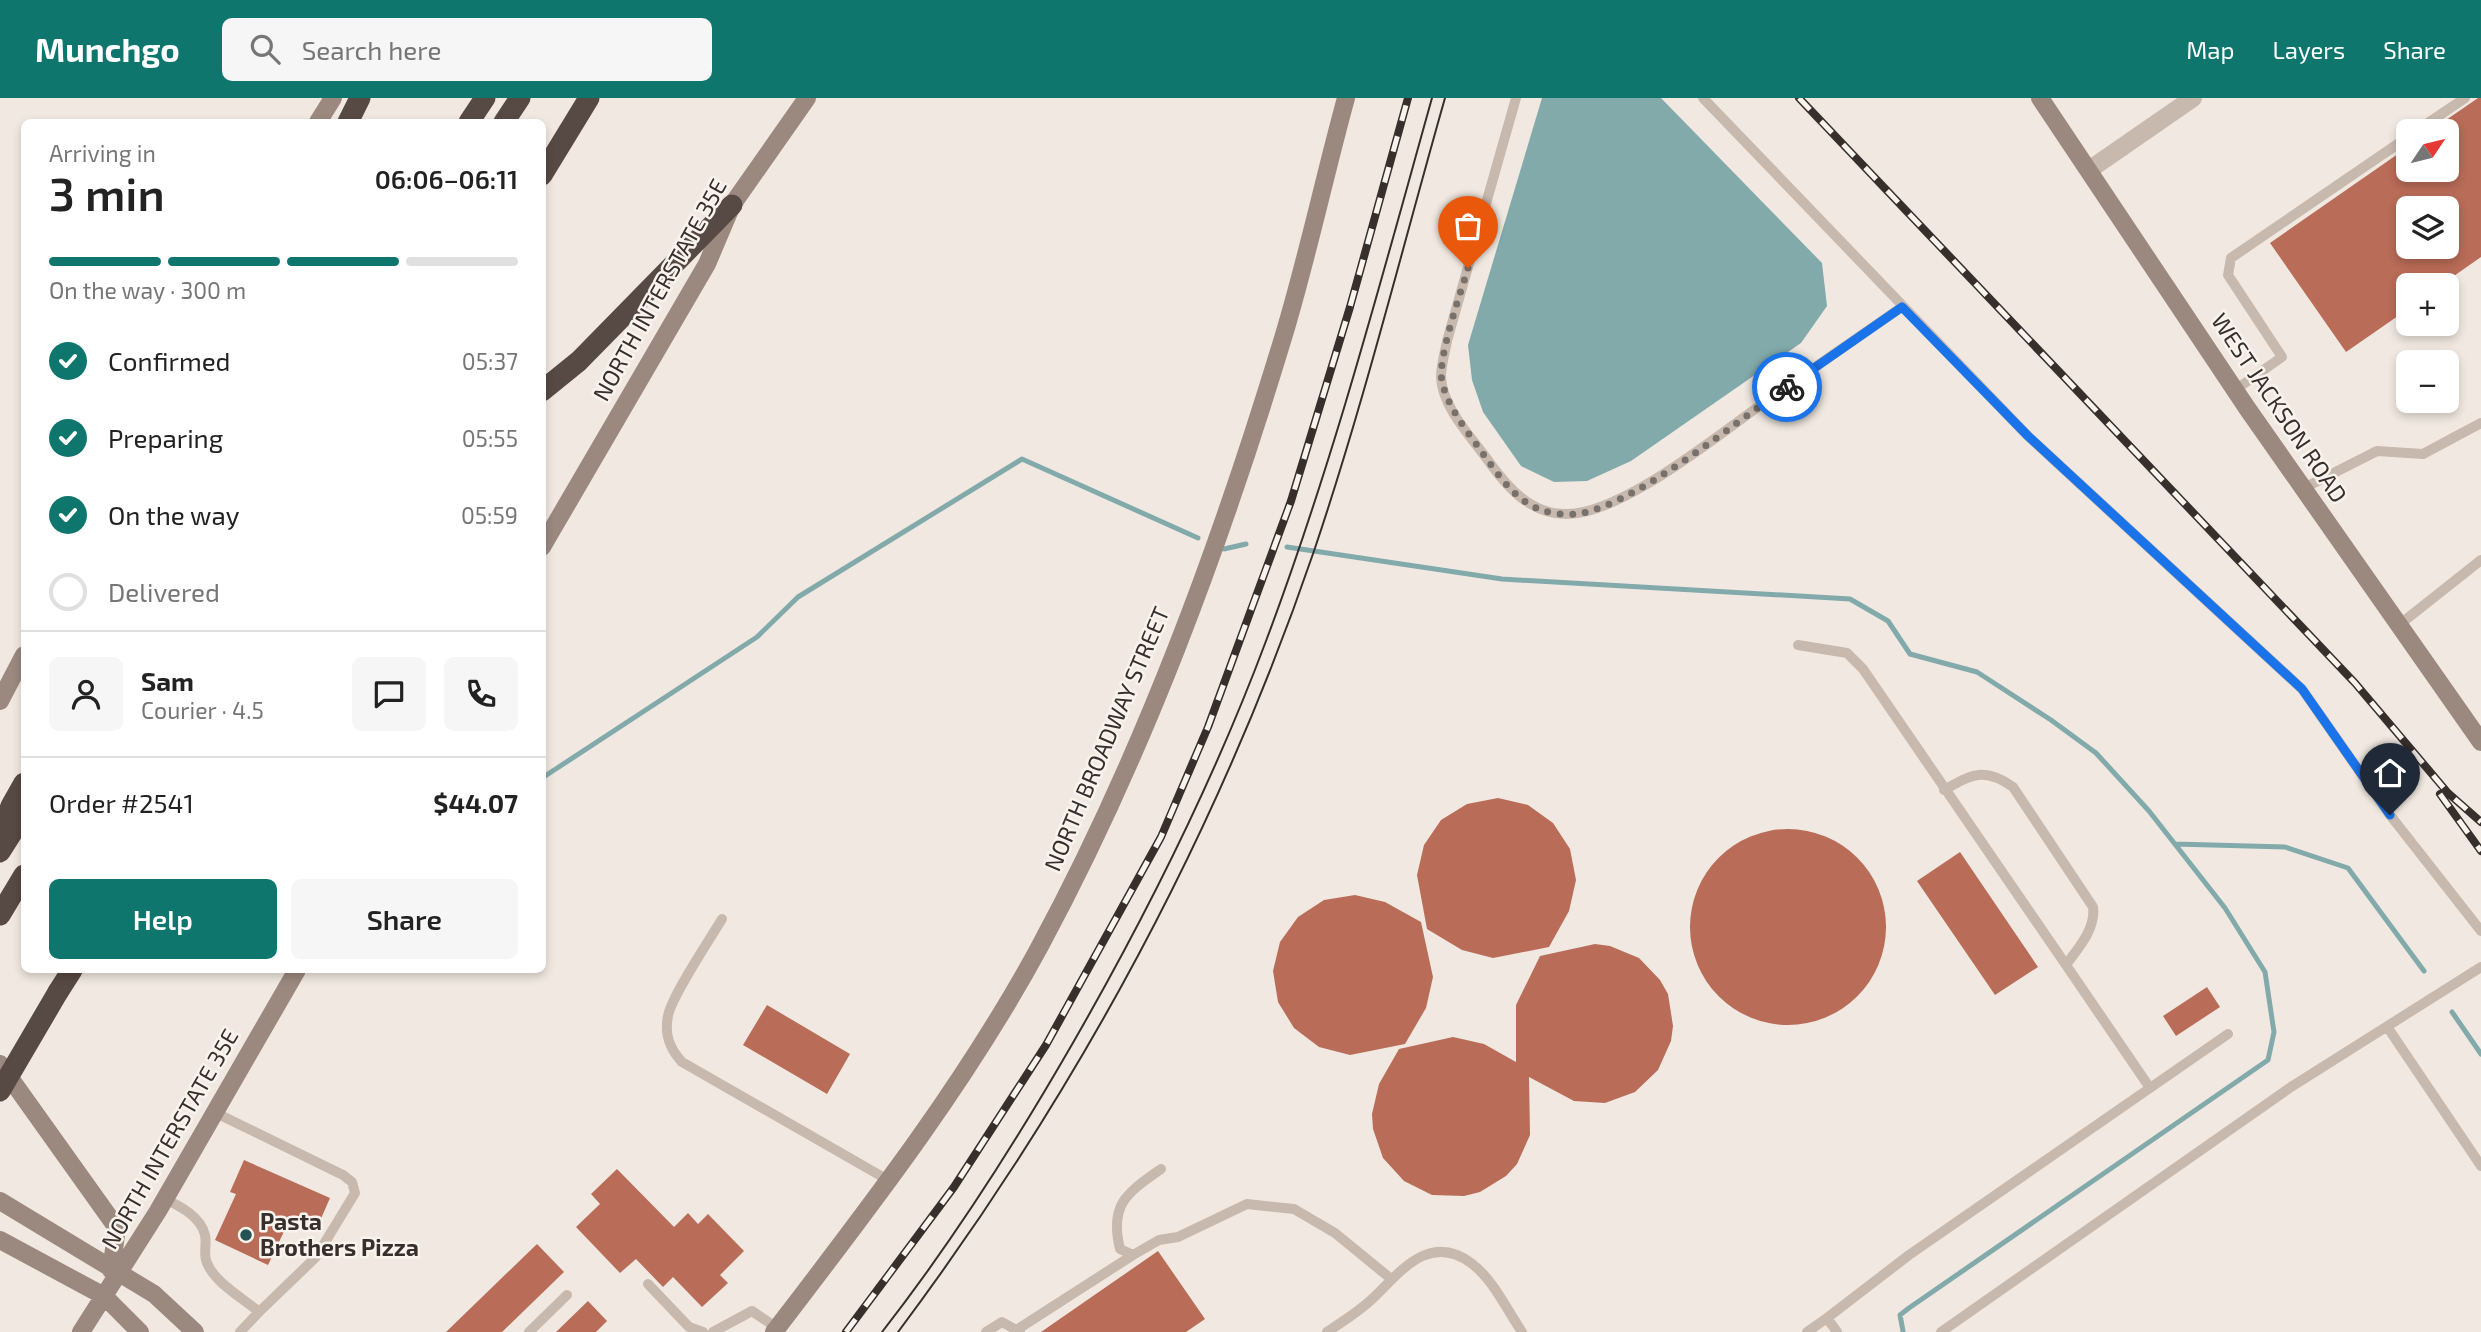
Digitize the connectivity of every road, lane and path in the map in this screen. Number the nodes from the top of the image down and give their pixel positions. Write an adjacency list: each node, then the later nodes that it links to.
1 (333, 98): 14 (street)
2 (360, 98): 15 (highway)
3 (471, 98): 16 (highway)
4 (485, 98): 17 (highway)
5 (520, 98): 18 (highway)
6 (589, 98): 21 (highway)
7 (807, 98): 23 (street, NORTH INTERSTATE 35E)
8 (1346, 98): 57 (street, NORTH BROADWAY STREET)
9 (1516, 98): 24 (lane)
10 (1703, 98): 24 (lane)
11 (2040, 98): 22 (street, WEST JACKSON ROAD)
12 (2193, 98): 22 (street)
13 (2465, 98): 19 (lane)
14 (320, 119)
15 (350, 119)
16 (460, 119)
17 (471, 119)
18 (506, 119)
19 (2434, 119)
20 (2396, 145): 26 (lane)
21 (546, 169)
22 (2088, 170): 26 (street, WEST JACKSON ROAD)
23 (732, 205): 25 (highway); 29 (street, NORTH INTERSTATE 35E)
24 (1902, 307): 44 (lane)
25 (546, 388)
26 (2235, 390): 28 (street, WEST JACKSON ROAD)
27 (2481, 423): 28 (lane)
28 (2304, 488): 31 (street, WEST JACKSON ROAD)
29 (546, 540)
30 (2481, 560): 31 (lane)
31 (2399, 625): 35 (street, WEST JACKSON ROAD)
32 (1798, 645): 37 (lane)
33 (21, 660): 34 (street)
34 (0, 701)
35 (2480, 739)
36 (21, 789): 39 (highway)
37 (1944, 790): 45 (lane); 45 (lane)
38 (21, 819): 40 (highway)
39 (0, 834)
40 (0, 852)
41 (21, 880): 42 (highway)
42 (1, 914)
43 (722, 919): 57 (lane)
44 (2481, 931)
45 (2066, 965): 52 (lane)
46 (2481, 967): 49 (lane)
47 (70, 973): 53 (highway, bridge)
48 (295, 973): 54 (street, NORTH INTERSTATE 35E)
49 (2388, 1028): 55 (lane); 83 (lane)
50 (2228, 1034): 52 (lane)
51 (0, 1064): 62 (street)
52 (2150, 1088): 68 (lane)
53 (0, 1091)
54 (214, 1112): 58 (street, NORTH INTERSTATE 35E); 67 (lane)
55 (2481, 1166)
56 (1161, 1169): 61 (lane)
57 (888, 1180): 69 (street, NORTH BROADWAY STREET)
58 (165, 1199): 62 (street, NORTH INTERSTATE 35E); 67 (lane)
59 (0, 1200): 62 (street)
60 (0, 1240): 66 (street)
61 (1133, 1255): 63 (lane); 70 (lane)
62 (115, 1271): 66 (street, NORTH INTERSTATE 35E); 73 (street)
63 (1390, 1278): 79 (lane); 80 (lane)
64 (648, 1284): 76 (lane)
65 (567, 1295): 75 (lane)
66 (104, 1296): 71 (street, NORTH INTERSTATE 35E); 72 (street)
67 (259, 1312): 74 (lane)
68 (1827, 1318): 81 (lane); 82 (lane)
69 (776, 1330): 77 (lane)
70 (1019, 1330): 78 (lane)
71 (81, 1332)
72 (140, 1332)
73 (195, 1332)
74 (240, 1332)
75 (529, 1332)
76 (703, 1332)
77 (713, 1332)
78 (986, 1332)
79 (1327, 1332)
80 (1522, 1332)
81 (1807, 1332)
82 (1838, 1332)
83 (1941, 1332)

